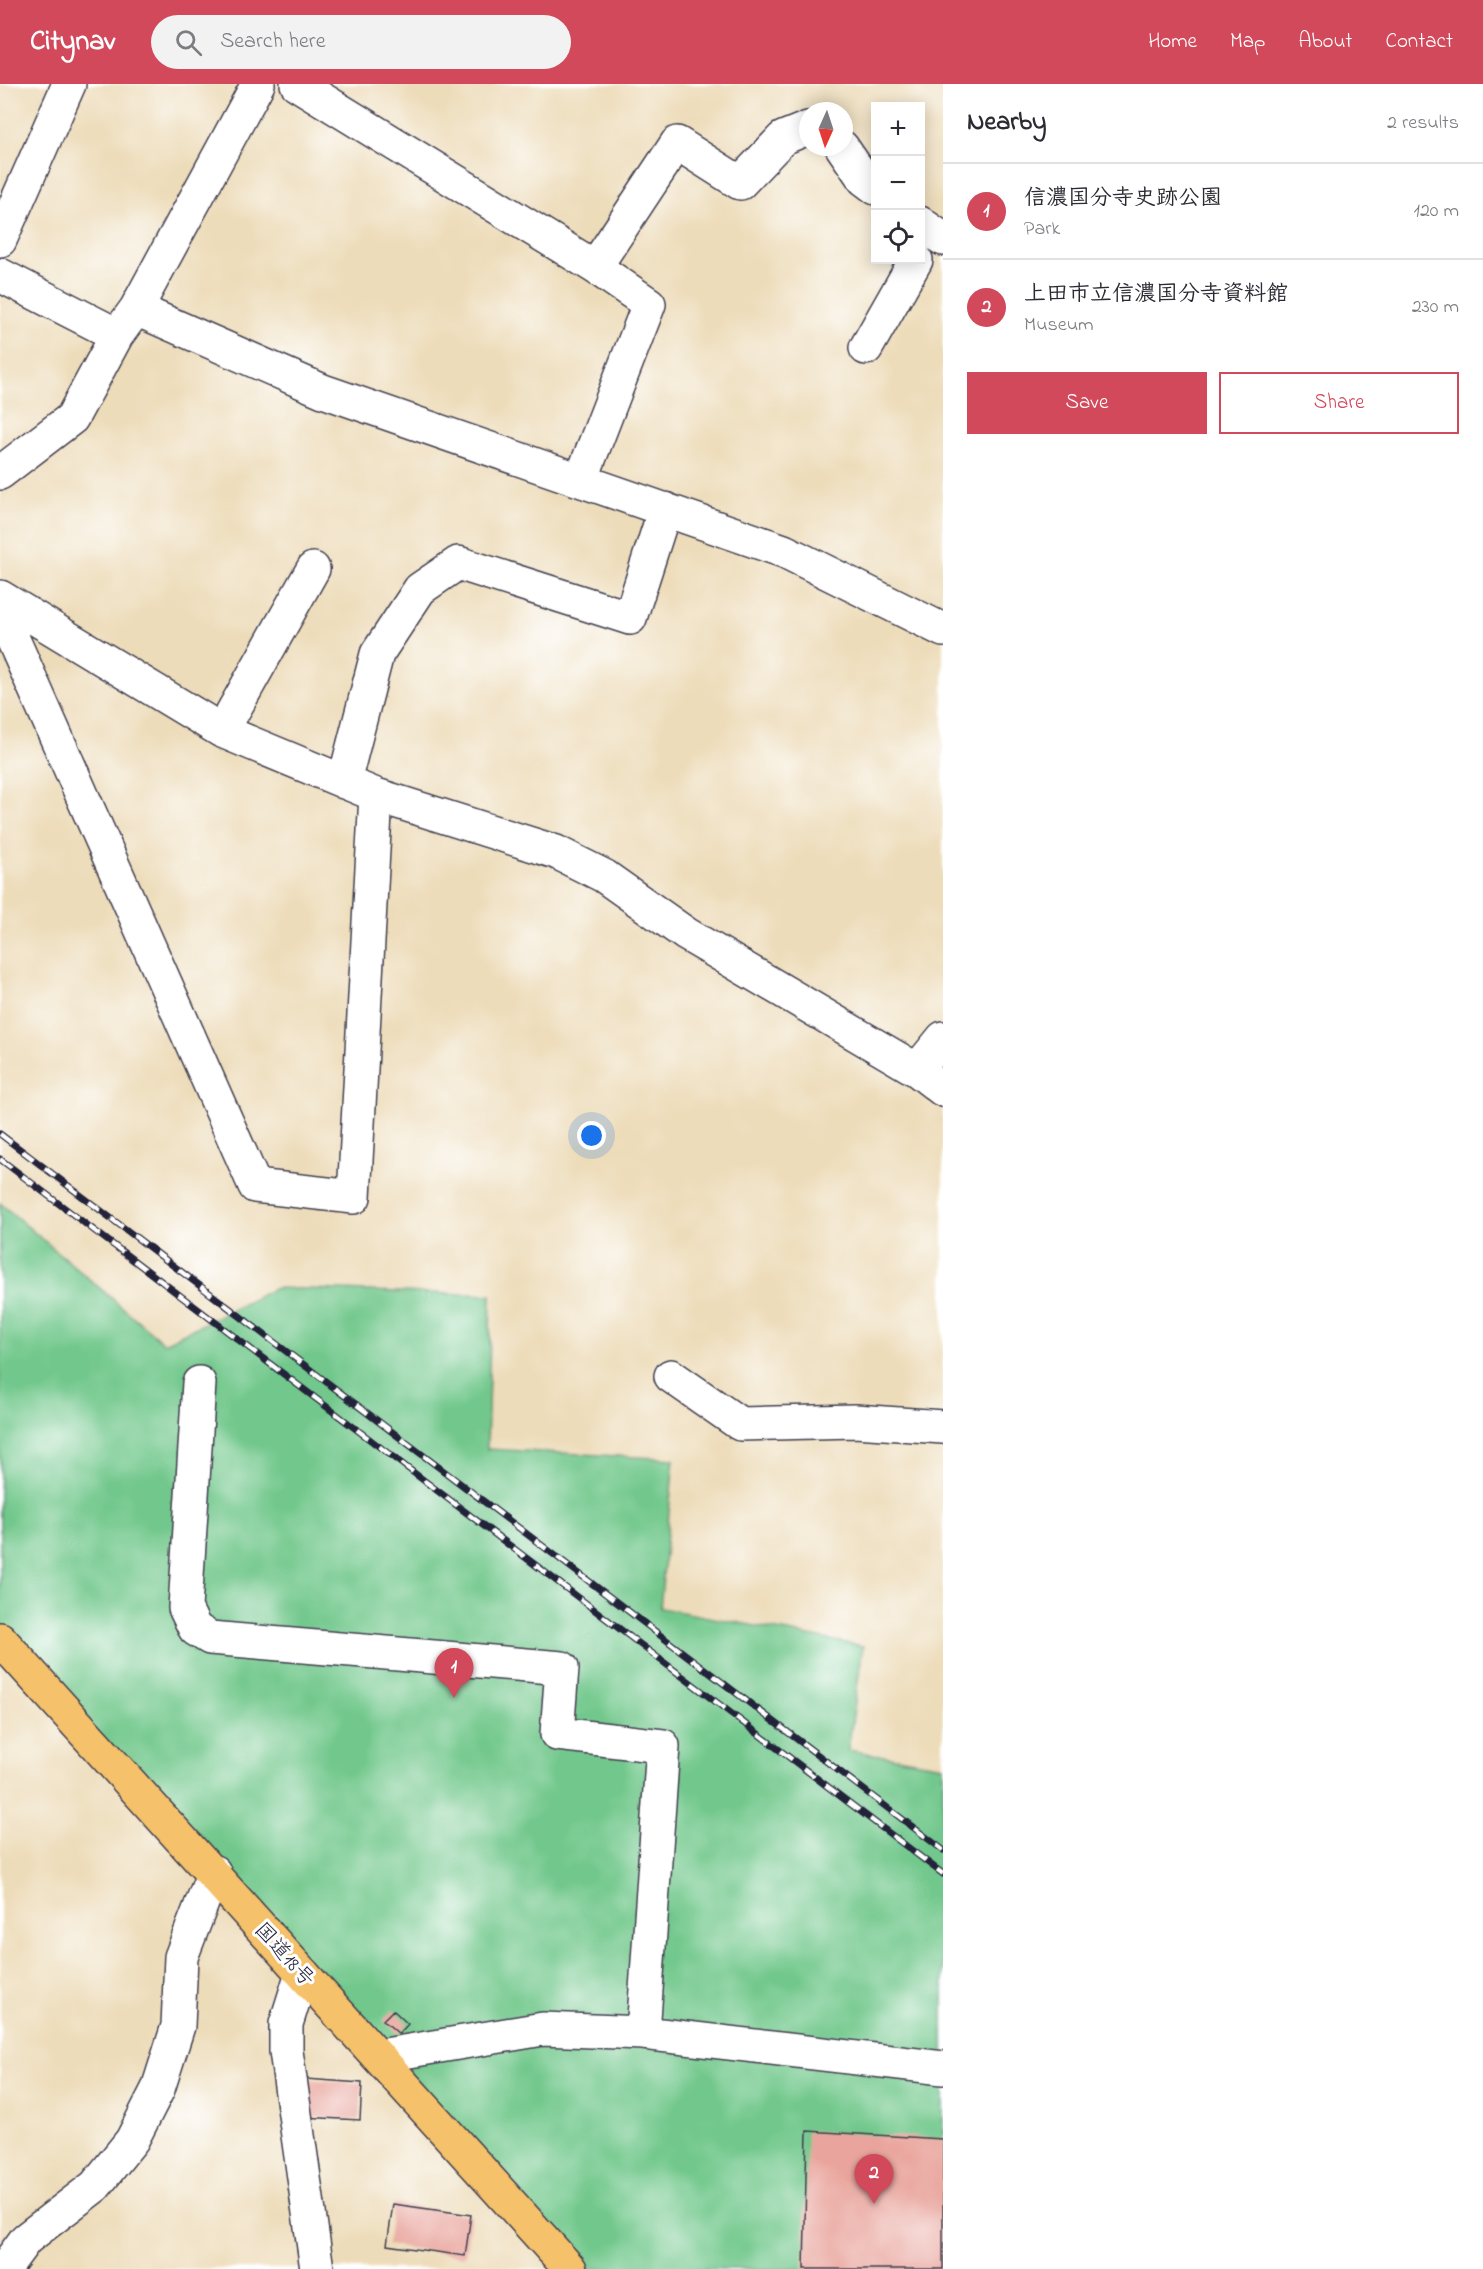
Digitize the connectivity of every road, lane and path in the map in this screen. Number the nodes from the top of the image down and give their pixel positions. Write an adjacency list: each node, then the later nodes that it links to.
1 (69, 84): 7 (street)
2 (258, 84): 11 (street)
3 (297, 84): 9 (street)
4 (799, 132): 9 (street)
5 (848, 156): 6 (street)
6 (871, 184)
7 (0, 240)
8 (926, 241): 12 (street)
9 (595, 267): 14 (street)
10 (0, 275): 11 (street)
11 (127, 322): 13 (street); 14 (street)
12 (866, 348)
13 (0, 474)
14 (582, 480): 15 (street)
15 (665, 509): 19 (street); 21 (street)
16 (313, 569): 20 (street)
17 (0, 597): 20 (street)
18 (0, 610): 22 (street)
19 (943, 630)
20 (222, 731): 21 (street)
21 (344, 782): 22 (street)
22 (376, 795): 24 (street)
23 (943, 1038): 24 (street)
24 (917, 1070): 25 (street)
25 (943, 1090)
26 (671, 1376): 28 (street)
27 (200, 1383): 32 (street)
28 (943, 1427)
29 (0, 1639): 30 (highway, 国道18号)
30 (214, 1872): 31 (highway, 国道18号); 35 (street)
31 (302, 1973): 33 (highway, 国道18号); 36 (street)
32 (643, 2033): 33 (street); 34 (street)
33 (379, 2056): 37 (highway, 国道18号)
34 (943, 2068)
35 (7, 2269)
36 (317, 2269)
37 (570, 2269)

